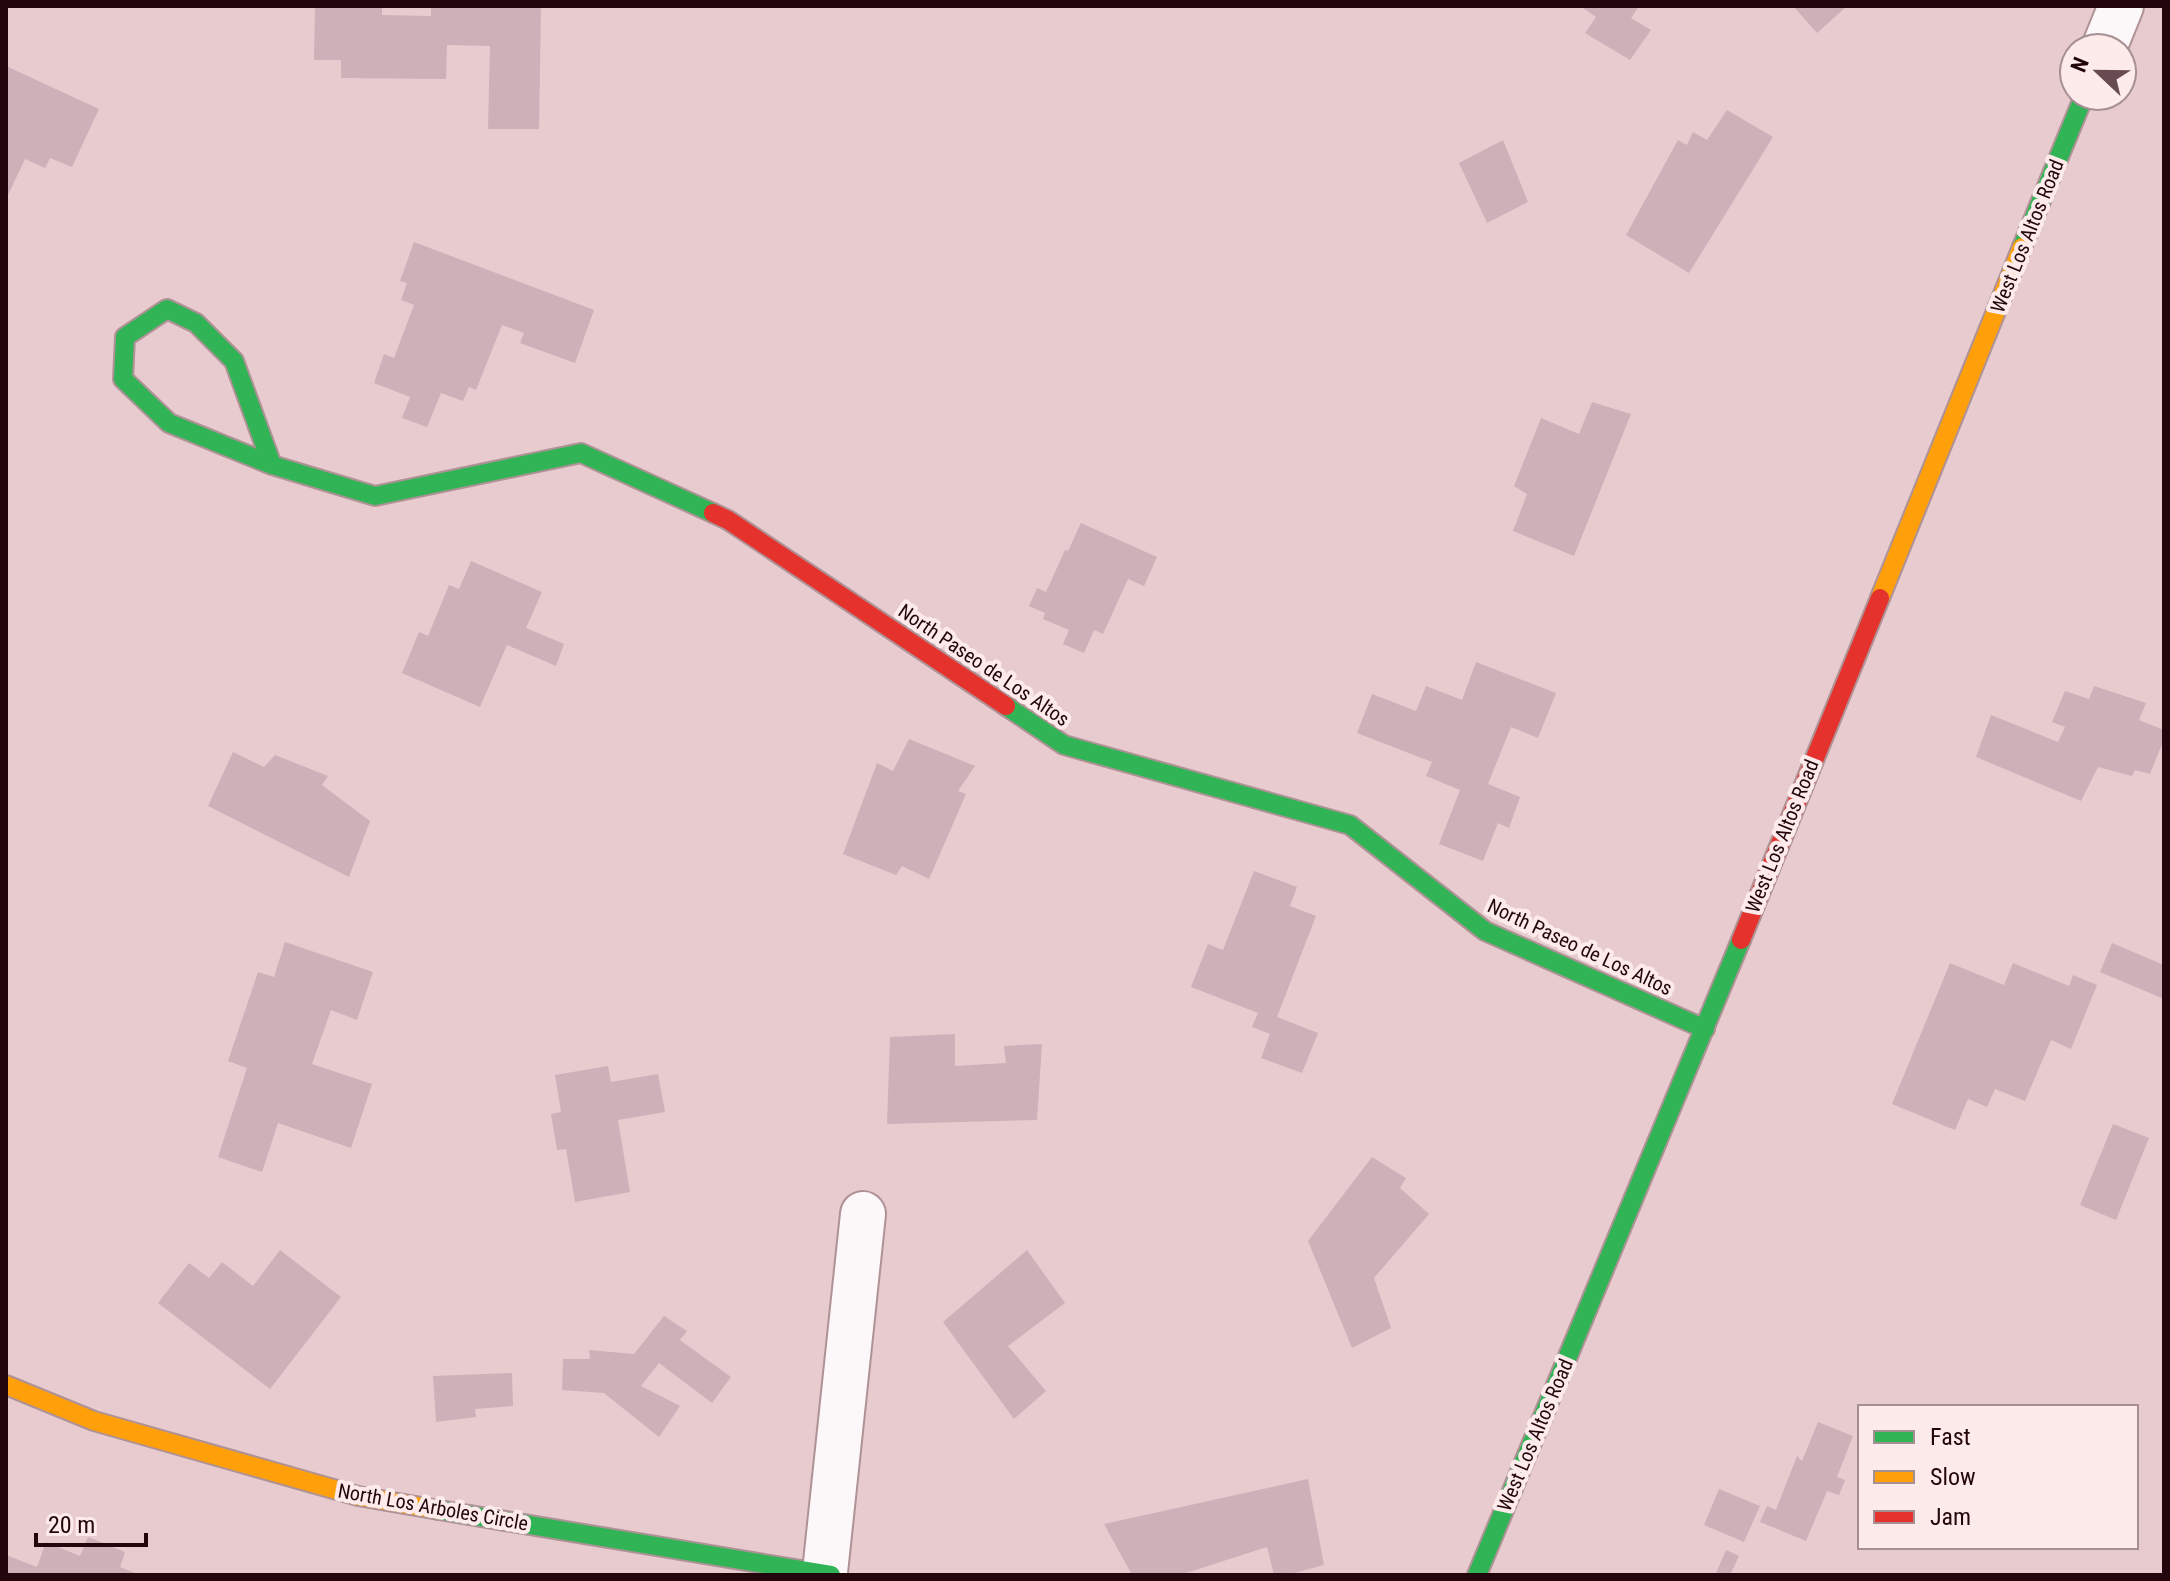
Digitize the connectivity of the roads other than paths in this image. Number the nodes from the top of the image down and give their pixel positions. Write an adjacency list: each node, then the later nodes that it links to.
1 (2121, 6): 2 (street)
2 (2110, 32)
3 (2078, 112): 5 (street, West Los Altos Road)
4 (272, 465): 4 (street, North Paseo de Los Altos); 5 (street, North Paseo de Los Altos)
5 (1705, 1029): 9 (street, West Los Altos Road)
6 (863, 1214): 8 (street, North Los Arboles Circle)
7 (6, 1385): 8 (street, North Los Arboles Circle)
8 (828, 1574)
9 (1477, 1575)

